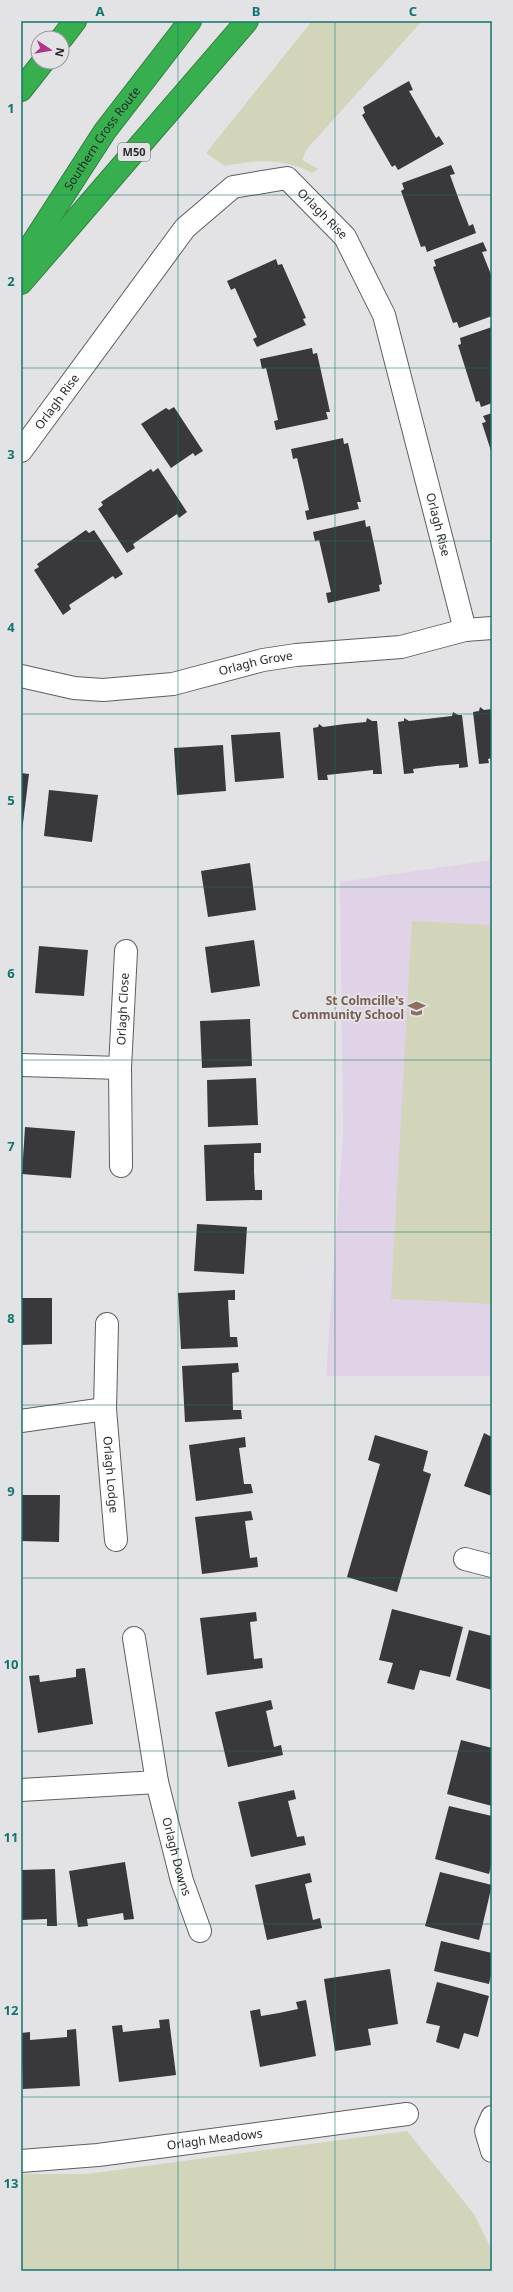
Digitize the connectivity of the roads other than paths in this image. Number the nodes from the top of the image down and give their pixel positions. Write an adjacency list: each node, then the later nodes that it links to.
1 (56, 21): 5 (highway)
2 (75, 21): 6 (highway)
3 (190, 21): 11 (highway, Southern Cross Route / M50)
4 (247, 21): 12 (highway, M50)
5 (50, 30)
6 (68, 30)
7 (30, 63): 9 (highway)
8 (37, 70): 10 (highway)
9 (21, 77)
10 (21, 90)
11 (21, 261)
12 (21, 284)
13 (21, 451): 15 (street, Orlagh Rise)
14 (492, 628): 15 (street, Orlagh Grove)
15 (465, 630): 16 (street, Orlagh Grove)
16 (21, 676)
17 (126, 951): 19 (street, Orlagh Close)
18 (21, 1065): 19 (street)
19 (120, 1068): 20 (street, Orlagh Close)
20 (121, 1166)
21 (108, 1324): 22 (street, Orlagh Lodge)
22 (105, 1409): 23 (street); 24 (street, Orlagh Lodge)
23 (21, 1421)
24 (116, 1540)
25 (465, 1559): 26 (street)
26 (492, 1566)
27 (134, 1638): 28 (street, Orlagh Downs)
28 (157, 1782): 29 (street); 30 (street, Orlagh Downs)
29 (21, 1790)
30 (200, 1930)
31 (407, 2114): 34 (street, Orlagh Meadows)
32 (492, 2117): 33 (street)
33 (492, 2151)
34 (21, 2160)

